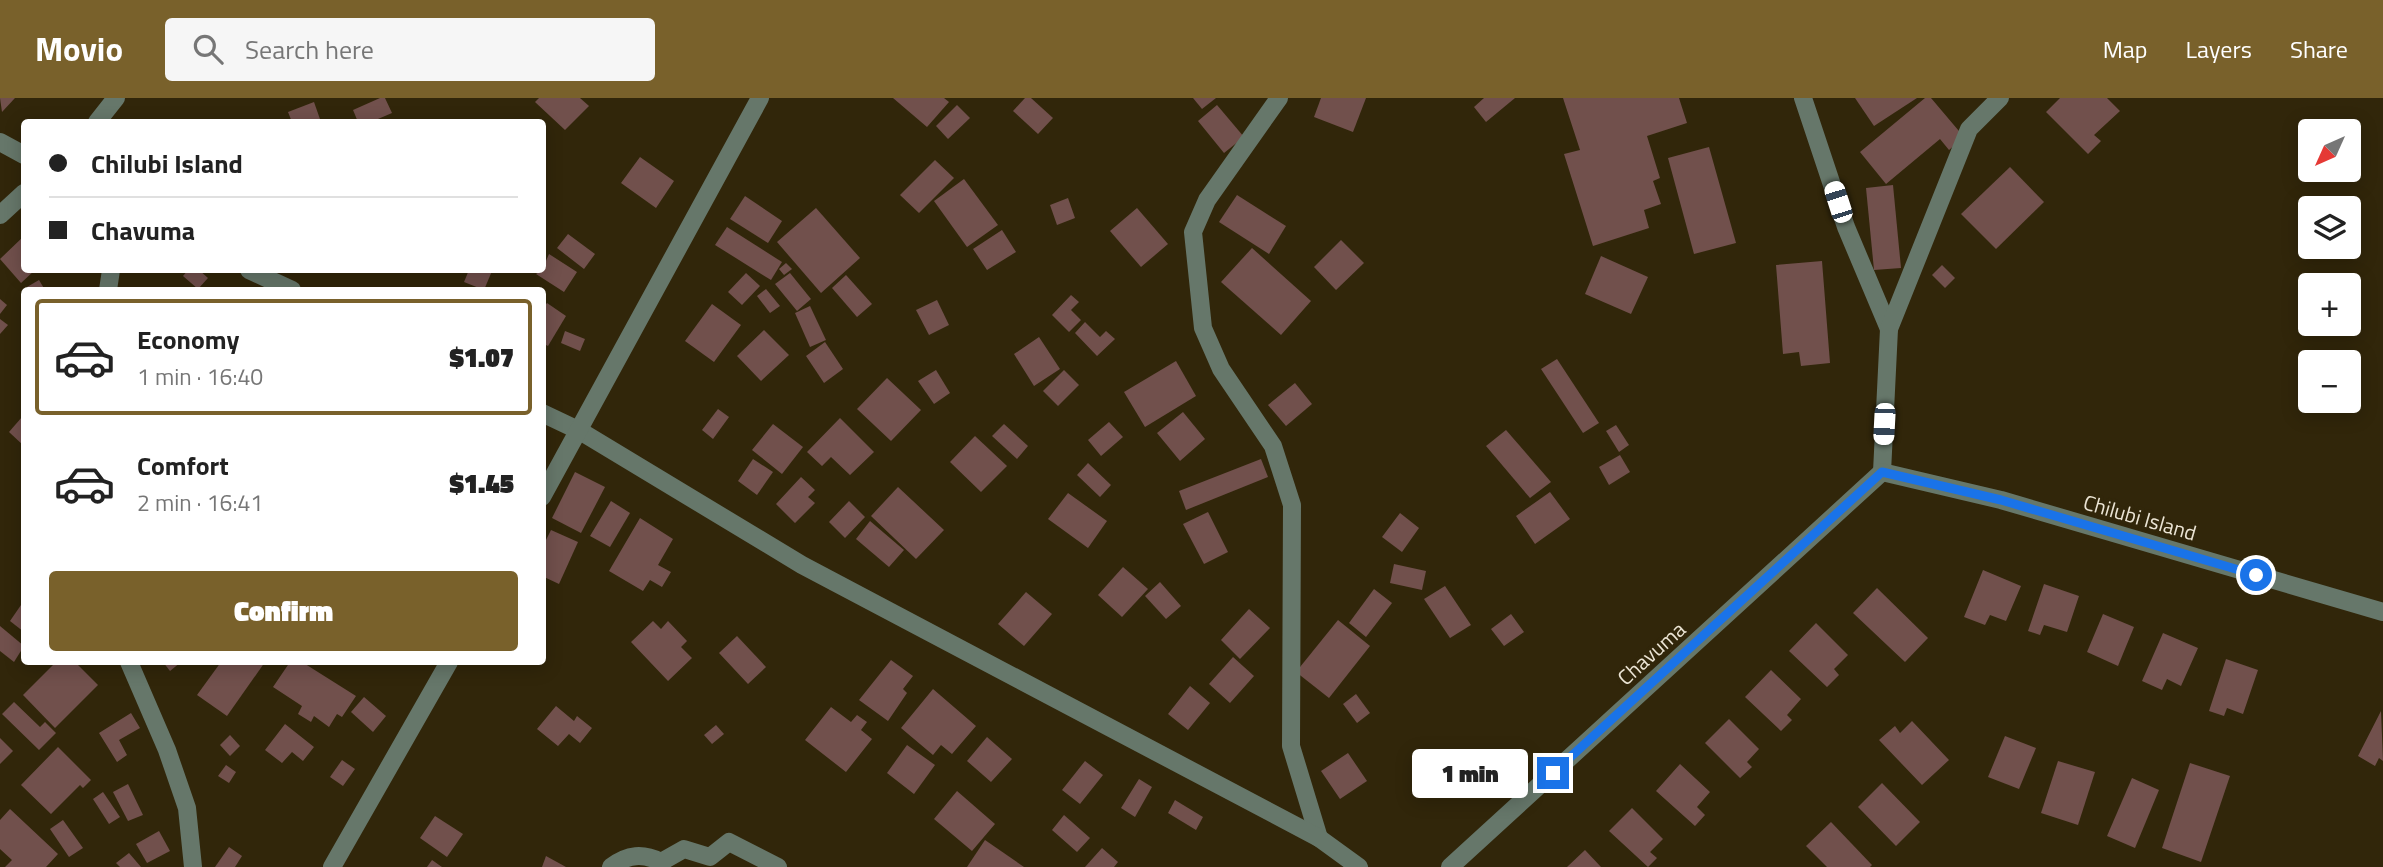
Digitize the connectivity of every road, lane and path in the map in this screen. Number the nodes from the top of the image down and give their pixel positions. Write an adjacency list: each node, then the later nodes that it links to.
1 (116, 98): 6 (street)
2 (760, 98): 15 (street)
3 (1279, 98): 21 (street)
4 (1803, 98): 13 (street)
5 (2000, 98): 13 (street)
6 (99, 119)
7 (0, 142): 8 (street)
8 (21, 153)
9 (21, 196): 10 (street)
10 (0, 215)
11 (255, 273): 12 (street)
12 (286, 287)
13 (1889, 329): 16 (street)
14 (546, 414): 15 (street)
15 (580, 431): 17 (street); 21 (street)
16 (1882, 472): 18 (street, Chilubi Island); 27 (street, Chavuma)
17 (546, 490)
18 (2383, 612)
19 (130, 665): 22 (street)
20 (447, 665): 23 (street)
21 (1319, 838): 26 (street)
22 (194, 867)
23 (332, 867)
24 (611, 867): 25 (street)
25 (778, 867)
26 (1359, 867)
27 (1450, 867)

